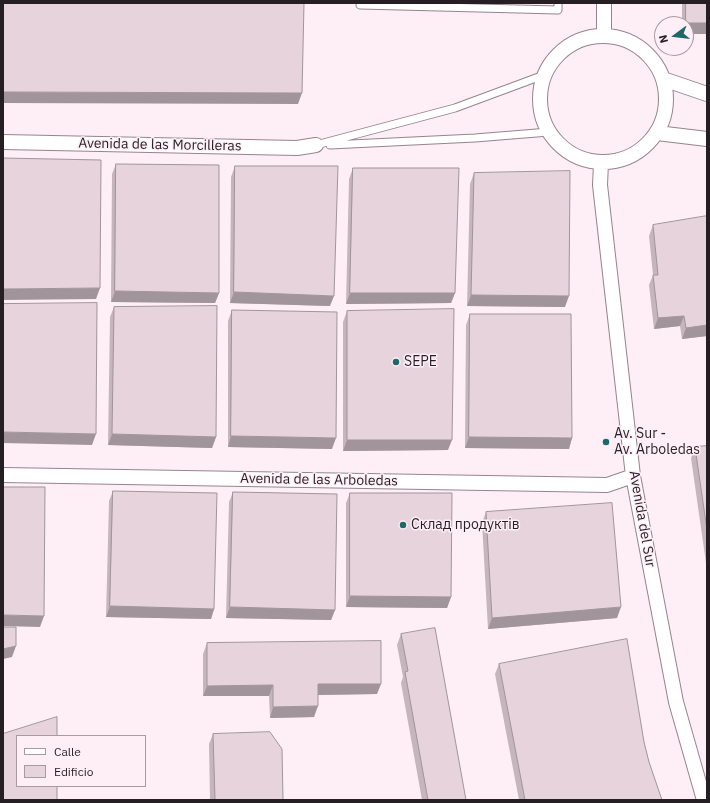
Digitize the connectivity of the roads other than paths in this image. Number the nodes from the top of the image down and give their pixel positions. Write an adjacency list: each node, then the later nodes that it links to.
1 (558, 3): 3 (lane)
2 (604, 3): 4 (street)
3 (360, 5)
4 (604, 35): 5 (street); 6 (street)
5 (544, 75): 8 (street); 12 (lane)
6 (663, 79): 7 (street); 9 (street)
7 (707, 94)
8 (548, 132): 12 (lane); 13 (street)
9 (657, 133): 10 (street); 13 (street)
10 (707, 139)
11 (3, 142): 12 (street, Avenida de las Morcilleras)
12 (316, 145)
13 (601, 163): 15 (street, Avenida del Sur)
14 (3, 476): 15 (street, Avenida de las Arboledas)
15 (633, 476): 16 (street, Avenida del Sur)
16 (704, 800)

